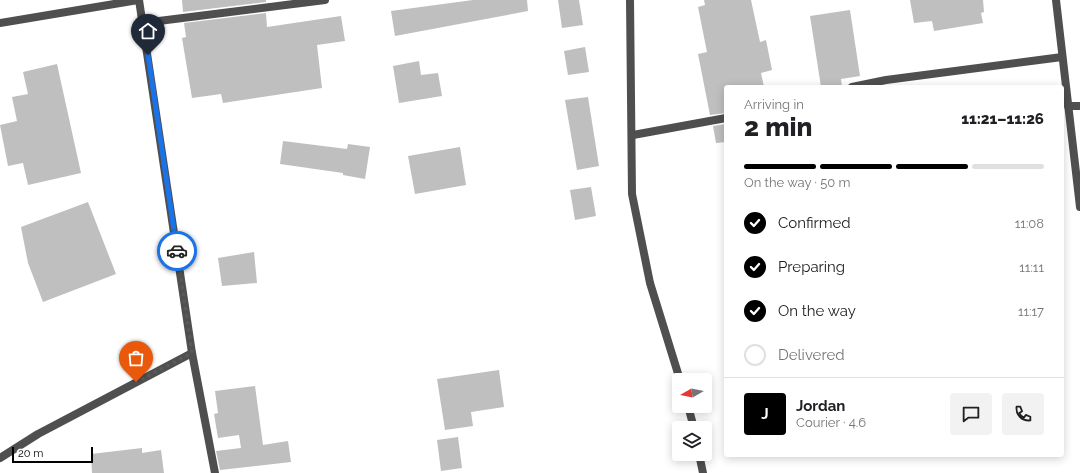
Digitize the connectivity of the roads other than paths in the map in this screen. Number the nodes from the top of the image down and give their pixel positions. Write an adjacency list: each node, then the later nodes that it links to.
1 (139, 0): 5 (street); 6 (street)
2 (325, 0): 6 (street)
3 (630, 0): 12 (street)
4 (1056, 0): 7 (street)
5 (0, 23)
6 (143, 23): 14 (street)
7 (1062, 57): 8 (street); 9 (street)
8 (862, 85)
9 (1068, 106): 10 (street); 13 (street)
10 (1080, 106)
11 (724, 118): 12 (street)
12 (633, 135): 15 (street)
13 (1080, 207)
14 (192, 353): 16 (street); 18 (street)
15 (678, 373)
16 (0, 458)
17 (700, 461): 19 (street)
18 (215, 473)
19 (703, 473)

